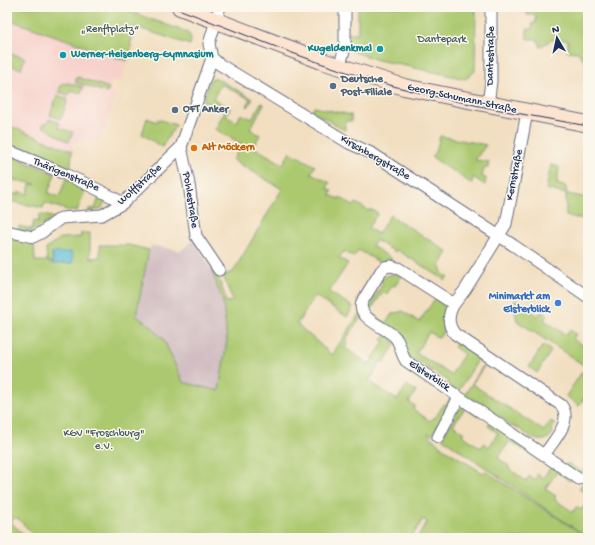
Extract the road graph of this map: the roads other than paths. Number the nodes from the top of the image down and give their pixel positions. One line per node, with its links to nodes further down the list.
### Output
1 (180, 7): 4 (main road, Georg-Schumann-Straße)
2 (345, 7): 6 (street)
3 (491, 7): 7 (street, Dantestraße)
4 (217, 13): 5 (street); 6 (main road, Georg-Schumann-Straße)
5 (212, 58): 10 (street, Wolffstraße); 14 (street, Kirschbergstraße)
6 (339, 67): 7 (main road, Georg-Schumann-Straße)
7 (488, 105): 8 (main road, Georg-Schumann-Straße)
8 (527, 112): 9 (main road, Georg-Schumann-Straße); 14 (street, Kernstraße)
9 (588, 124)
10 (181, 147): 12 (street, Wolffstraße); 15 (street, Pohlestraße)
11 (7, 153): 12 (street, Thärigenstraße)
12 (123, 203): 13 (street, Wolffstraße)
13 (7, 231)
14 (499, 236): 16 (street, Kirschbergstraße); 17 (street)
15 (219, 270)
16 (588, 297)
17 (454, 304): 18 (street, Elsterblick); 20 (street)
18 (459, 397): 19 (street, Elsterblick); 20 (street, Elsterblick)
19 (438, 437)
20 (544, 455): 21 (street, Elsterblick)
21 (579, 479)

